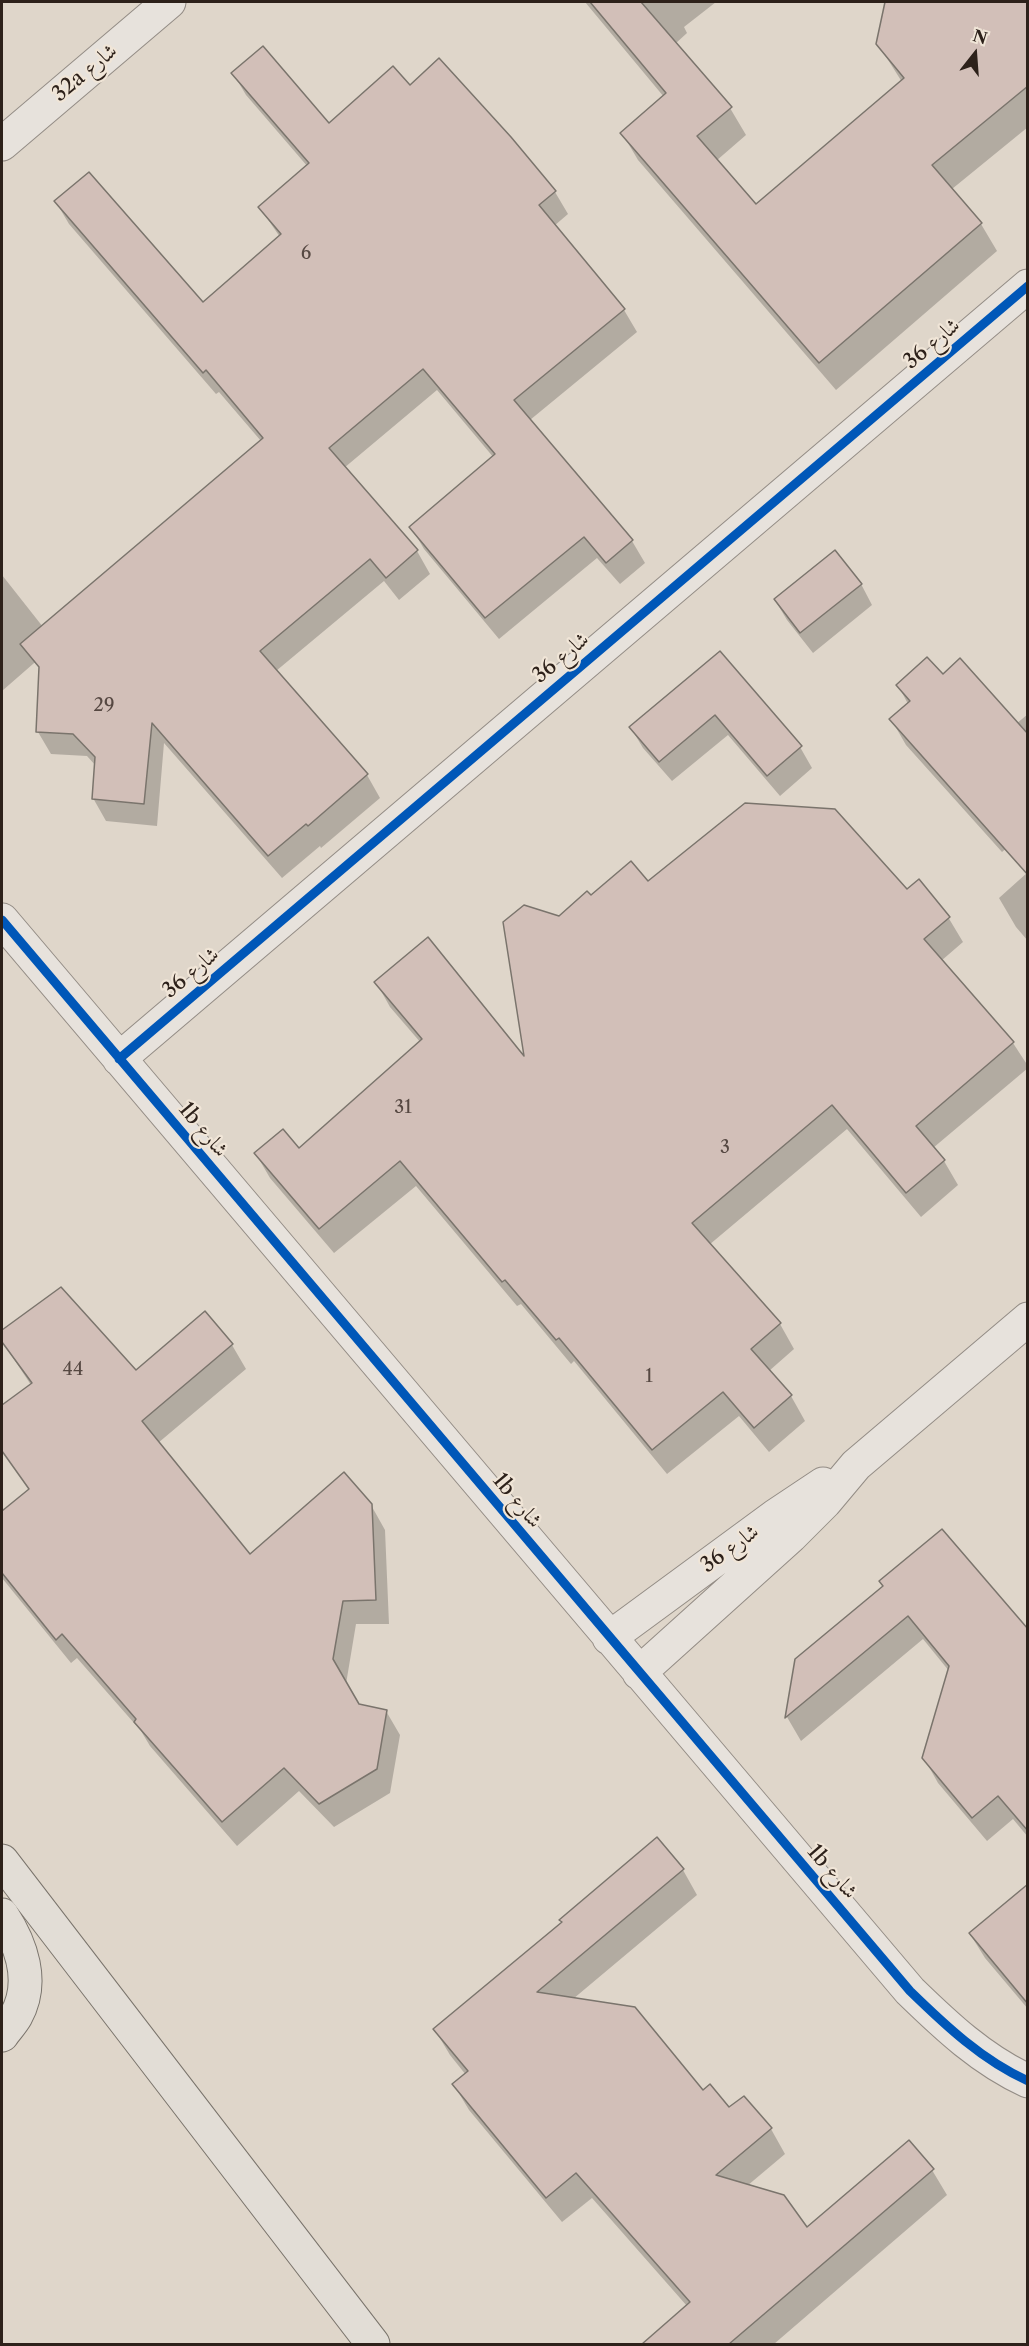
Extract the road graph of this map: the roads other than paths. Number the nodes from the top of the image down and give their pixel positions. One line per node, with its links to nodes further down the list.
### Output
1 (169, 2): 2 (street, 32a شارع)
2 (2, 144)
3 (1028, 286): 5 (street, شارع 36)
4 (2, 920): 5 (street, 1b شارع)
5 (119, 1059): 8 (street, 1b شارع)
6 (1028, 1319): 7 (street, شارع 36)
7 (856, 1465): 8 (street, شارع 36); 9 (street, شارع 36)
8 (609, 1638): 9 (street, 1b شارع)
9 (639, 1674): 13 (street, 1b شارع)
10 (2, 1861): 14 (main road)
11 (2, 1915): 12 (main road)
12 (2, 2035)
13 (1028, 2081)
14 (373, 2344)

